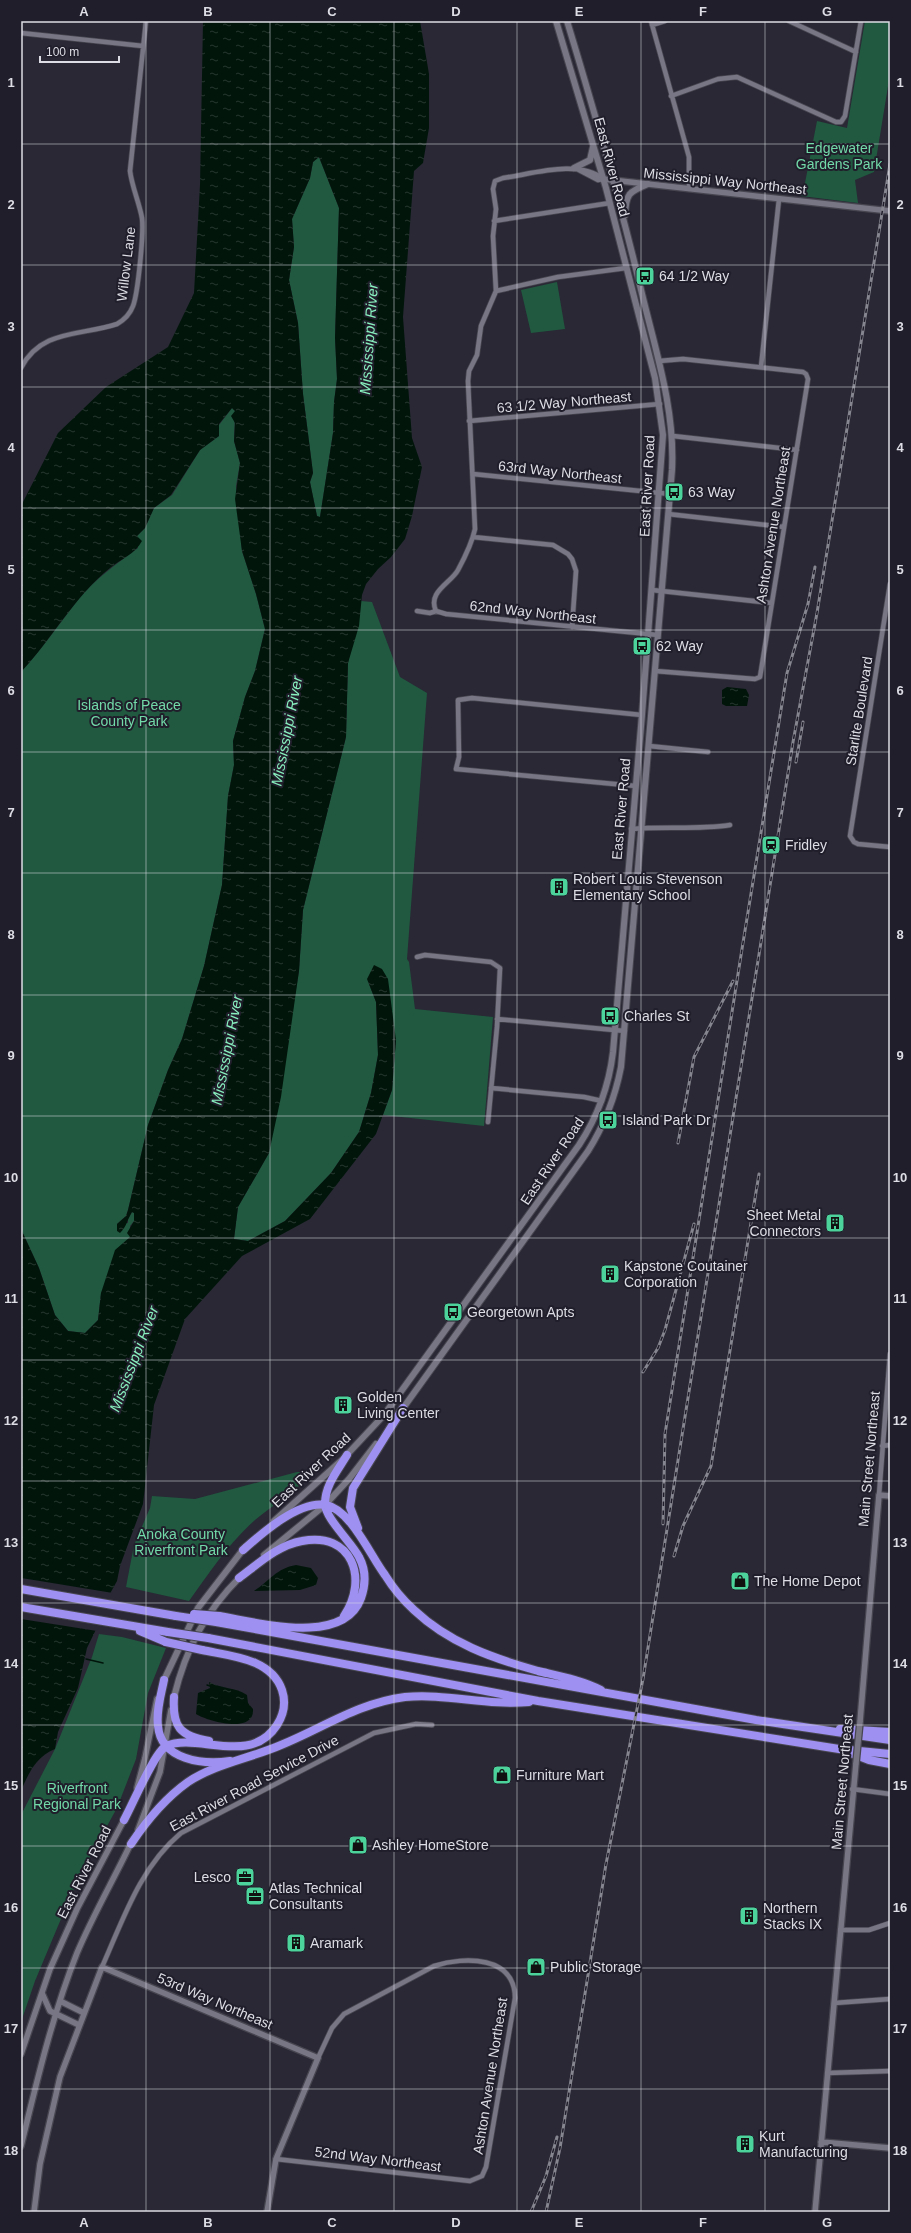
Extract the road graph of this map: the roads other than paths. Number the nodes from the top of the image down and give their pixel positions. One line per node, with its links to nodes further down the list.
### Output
1 (146, 21): 9 (street, Willow Lane)
2 (556, 21): 12 (main road, East River Road)
3 (567, 21): 15 (main road, East River Road)
4 (665, 21): 7 (street)
5 (789, 21): 10 (street)
6 (862, 21): 10 (street)
7 (651, 23): 11 (street)
8 (21, 33): 9 (street)
9 (143, 46): 26 (street, Willow Lane)
10 (856, 52): 11 (street)
11 (671, 96): 17 (street)
12 (593, 143): 13 (main road); 14 (main road, East River Road)
13 (574, 168): 14 (street, Mississippi Way Northeast); 22 (street, Mississippi Way Northeast)
14 (604, 179): 15 (street, Mississippi Way Northeast); 19 (main road, East River Road)
15 (614, 181): 16 (street, Mississippi Way Northeast); 21 (main road, East River Road)
16 (648, 184): 17 (street, Mississippi Way Northeast); 21 (main road)
17 (689, 189): 18 (street, Mississippi Way Northeast)
18 (779, 199): 20 (street, Mississippi Way Northeast); 27 (street)
19 (610, 203): 22 (street); 23 (main road, East River Road)
20 (890, 211)
21 (624, 220): 25 (main road, East River Road)
22 (494, 221): 24 (street)
23 (626, 268): 24 (street); 28 (main road, East River Road)
24 (496, 291): 29 (street)
25 (659, 361): 27 (street); 30 (main road, East River Road)
26 (21, 368)
27 (761, 368): 31 (street, Ashton Avenue Northeast)
28 (660, 404): 29 (street, 63 1/2 Way Northeast); 33 (main road, East River Road)
29 (469, 421): 32 (street)
30 (672, 436): 31 (street); 34 (main road, East River Road)
31 (797, 450): 36 (street, Ashton Avenue Northeast)
32 (472, 474): 33 (street, 63rd Way Northeast); 37 (street)
33 (660, 493): 34 (street, 63rd Way Northeast); 39 (main road, East River Road)
34 (670, 494): 35 (main road, East River Road)
35 (668, 514): 36 (street); 40 (main road, East River Road)
36 (784, 527): 41 (street, Ashton Avenue Northeast)
37 (473, 537): 42 (street); 44 (street)
38 (890, 584): 55 (street, Starlite Boulevard)
39 (652, 590): 40 (street); 45 (main road, East River Road)
40 (662, 591): 41 (street); 46 (main road, East River Road)
41 (772, 603): 47 (street, Ashton Avenue Northeast)
42 (436, 610): 43 (street, 62nd Way Northeast); 44 (street, 62nd Way Northeast)
43 (417, 611)
44 (572, 627): 45 (street, 62nd Way Northeast)
45 (648, 634): 46 (street, 62nd Way Northeast); 48 (main road, East River Road)
46 (658, 635): 47 (main road, East River Road)
47 (655, 672): 49 (main road, East River Road)
48 (642, 716): 51 (main road, East River Road); 51 (street)
49 (649, 746): 50 (street); 53 (main road, East River Road)
50 (708, 752)
51 (636, 786): 54 (main road, East River Road)
52 (730, 825): 53 (street)
53 (642, 828): 54 (street); 59 (main road, East River Road)
54 (631, 829): 58 (main road, East River Road)
55 (890, 847)
56 (417, 957): 57 (street)
57 (497, 1019): 58 (street); 60 (street)
58 (615, 1030): 59 (street); 61 (main road, East River Road)
59 (625, 1031): 64 (main road, East River Road)
60 (491, 1088): 61 (street); 62 (street)
61 (602, 1101): 67 (main road, East River Road)
62 (488, 1122)
63 (890, 1354): 66 (street, Main Street Northeast)
64 (403, 1408): 70 (main road, East River Road); 72 (highway)
65 (890, 1445): 66 (street)
66 (882, 1446): 68 (street, Main Street Northeast)
67 (347, 1455): 70 (highway); 71 (main road, East River Road)
68 (879, 1495): 69 (street); 93 (street, Main Street Northeast, bridge)
69 (890, 1496)
70 (325, 1505): 71 (highway); 72 (highway); 73 (main road, East River Road); 77 (highway)
71 (243, 1550): 79 (main road, East River Road)
72 (373, 1557): 80 (highway)
73 (239, 1578): 77 (highway); 81 (main road, East River Road)
74 (21, 1589): 76 (highway, bridge)
75 (24, 1608): 78 (highway)
76 (218, 1619): 77 (highway); 80 (highway)
77 (332, 1625)
78 (132, 1627): 82 (highway, bridge); 88 (highway, bridge)
79 (164, 1680): 87 (highway); 95 (street, East River Road)
80 (611, 1694): 83 (highway)
81 (174, 1697): 87 (street); 88 (highway)
82 (538, 1701): 89 (highway); 91 (highway)
83 (756, 1720): 85 (highway); 86 (highway)
84 (432, 1725): 99 (street, East River Road Service Drive)
85 (890, 1732)
86 (890, 1740)
87 (166, 1746): 88 (highway); 91 (highway); 95 (highway); 96 (street, East River Road)
88 (241, 1746)
89 (839, 1749): 90 (highway); 92 (highway)
90 (890, 1754)
91 (256, 1755): 96 (highway)
92 (890, 1764)
93 (852, 1789): 94 (street); 98 (street, Main Street Northeast)
94 (890, 1794)
95 (124, 1820): 100 (street, East River Road)
96 (131, 1844): 102 (street, East River Road)
97 (890, 1923): 98 (street)
98 (840, 1930): 103 (street, Main Street Northeast)
99 (102, 1967): 104 (street, East River Road Service Drive); 108 (street, 53rd Way Northeast)
100 (41, 1993): 105 (street); 107 (street, East River Road)
101 (890, 1999): 103 (street)
102 (60, 2001): 104 (street); 105 (street, East River Road)
103 (834, 2003): 110 (street, Main Street Northeast)
104 (84, 2013): 106 (street, East River Road Service Drive)
105 (55, 2015): 106 (street); 112 (street, East River Road)
106 (79, 2025): 116 (street, East River Road Service Drive)
107 (21, 2054)
108 (318, 2058): 114 (street); 115 (street, Ashton Avenue Northeast)
109 (890, 2071): 110 (street)
110 (827, 2073): 111 (street, Main Street Northeast)
111 (821, 2142): 113 (street); 118 (street, Main Street Northeast)
112 (21, 2146)
113 (890, 2148)
114 (276, 2159): 115 (street, 52nd Way Northeast); 117 (street)
115 (477, 2179)
116 (34, 2212)
117 (267, 2212)
118 (815, 2212)

